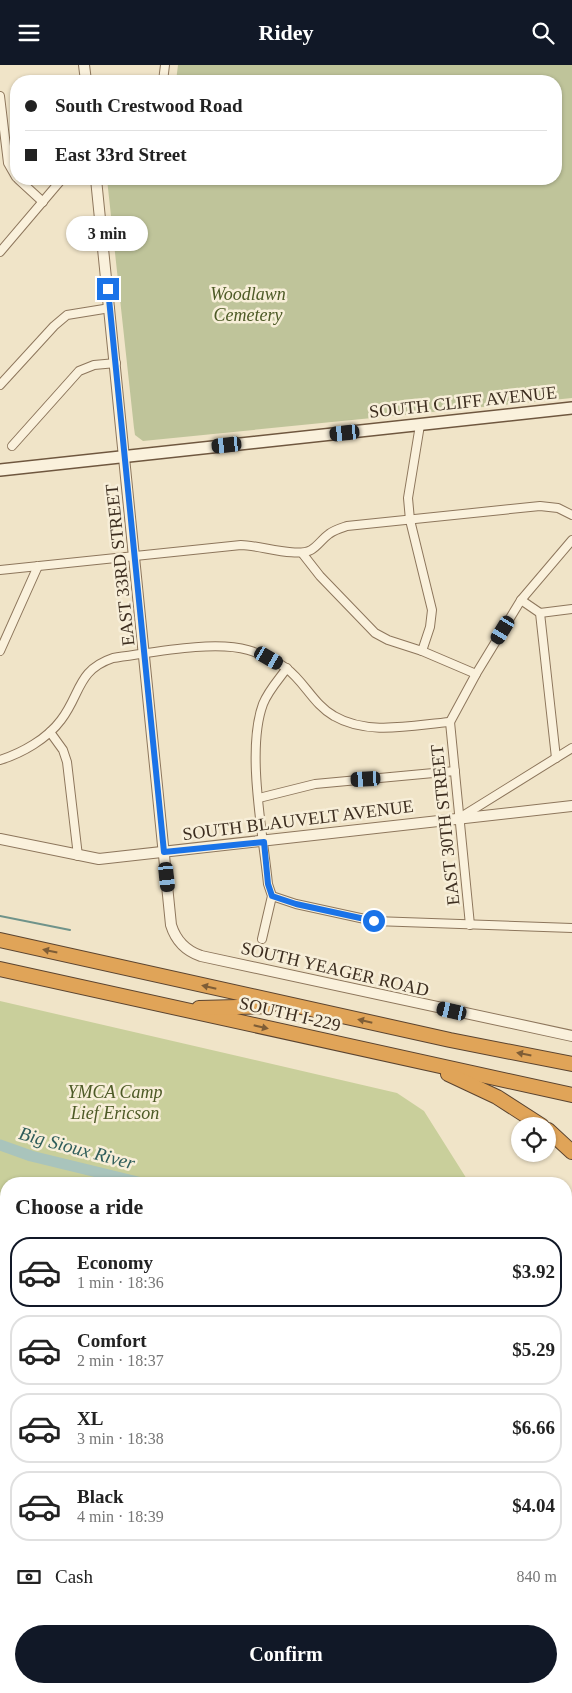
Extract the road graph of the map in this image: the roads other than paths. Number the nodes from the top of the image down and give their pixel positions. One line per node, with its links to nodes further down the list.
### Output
1 (0, 96): 2 (street)
2 (10, 166)
3 (25, 185): 6 (street)
4 (57, 185): 6 (street)
5 (97, 185): 8 (street, EAST 33RD STREET)
6 (43, 202): 7 (street)
7 (0, 252)
8 (110, 308): 9 (street, EAST 33RD STREET); 10 (street)
9 (116, 363): 13 (street); 14 (street, EAST 33RD STREET)
10 (0, 385)
11 (572, 408): 12 (main road, SOUTH CLIFF AVENUE)
12 (420, 425): 14 (main road, SOUTH CLIFF AVENUE); 17 (street)
13 (12, 446)
14 (125, 456): 15 (main road, SOUTH CLIFF AVENUE); 20 (street, EAST 33RD STREET)
15 (0, 470)
16 (572, 515): 17 (street)
17 (410, 520): 19 (street); 27 (street)
18 (572, 540): 23 (street)
19 (302, 553): 20 (street); 27 (street)
20 (136, 557): 21 (street); 28 (street, EAST 33RD STREET)
21 (38, 566): 22 (street); 26 (street)
22 (0, 570)
23 (522, 600): 25 (street); 30 (street)
24 (572, 609): 25 (street)
25 (540, 613): 34 (street)
26 (0, 651)
27 (422, 651): 30 (street)
28 (145, 654): 29 (street); 32 (street); 42 (street, EAST 33RD STREET)
29 (287, 669): 31 (street); 37 (street)
30 (476, 674): 31 (street)
31 (450, 722): 36 (street, EAST 30TH STREET)
32 (50, 732): 35 (street); 43 (street)
33 (572, 749): 34 (street)
34 (556, 758): 39 (street)
35 (0, 760)
36 (455, 771): 37 (street); 39 (street, EAST 30TH STREET)
37 (259, 798): 41 (street)
38 (572, 806): 39 (street, SOUTH BLAUVELT AVENUE)
39 (460, 817): 41 (street, SOUTH BLAUVELT AVENUE); 45 (street, EAST 30TH STREET)
40 (0, 839): 43 (street, SOUTH BLAUVELT AVENUE)
41 (264, 842): 42 (street, SOUTH BLAUVELT AVENUE); 44 (street)
42 (164, 852): 43 (street, SOUTH BLAUVELT AVENUE); 49 (street, EAST 33RD STREET)
43 (78, 856)
44 (272, 896): 45 (street); 47 (street)
45 (470, 925): 46 (street)
46 (572, 928)
47 (262, 939)
48 (0, 940): 51 (highway, SOUTH I-229, one-way to 48)
49 (182, 945): 53 (street, SOUTH YEAGER ROAD)
50 (0, 969): 52 (highway, SOUTH I-229)
51 (290, 1005): 52 (highway); 55 (highway, SOUTH I-229, one-way to 51)
52 (179, 1008): 54 (highway, SOUTH I-229, one-way to 54)
53 (572, 1036)
54 (368, 1051): 56 (highway, SOUTH I-229); 57 (highway)
55 (572, 1064)
56 (572, 1095)
57 (529, 1117)
58 (556, 1137): 59 (highway)
59 (572, 1152)

